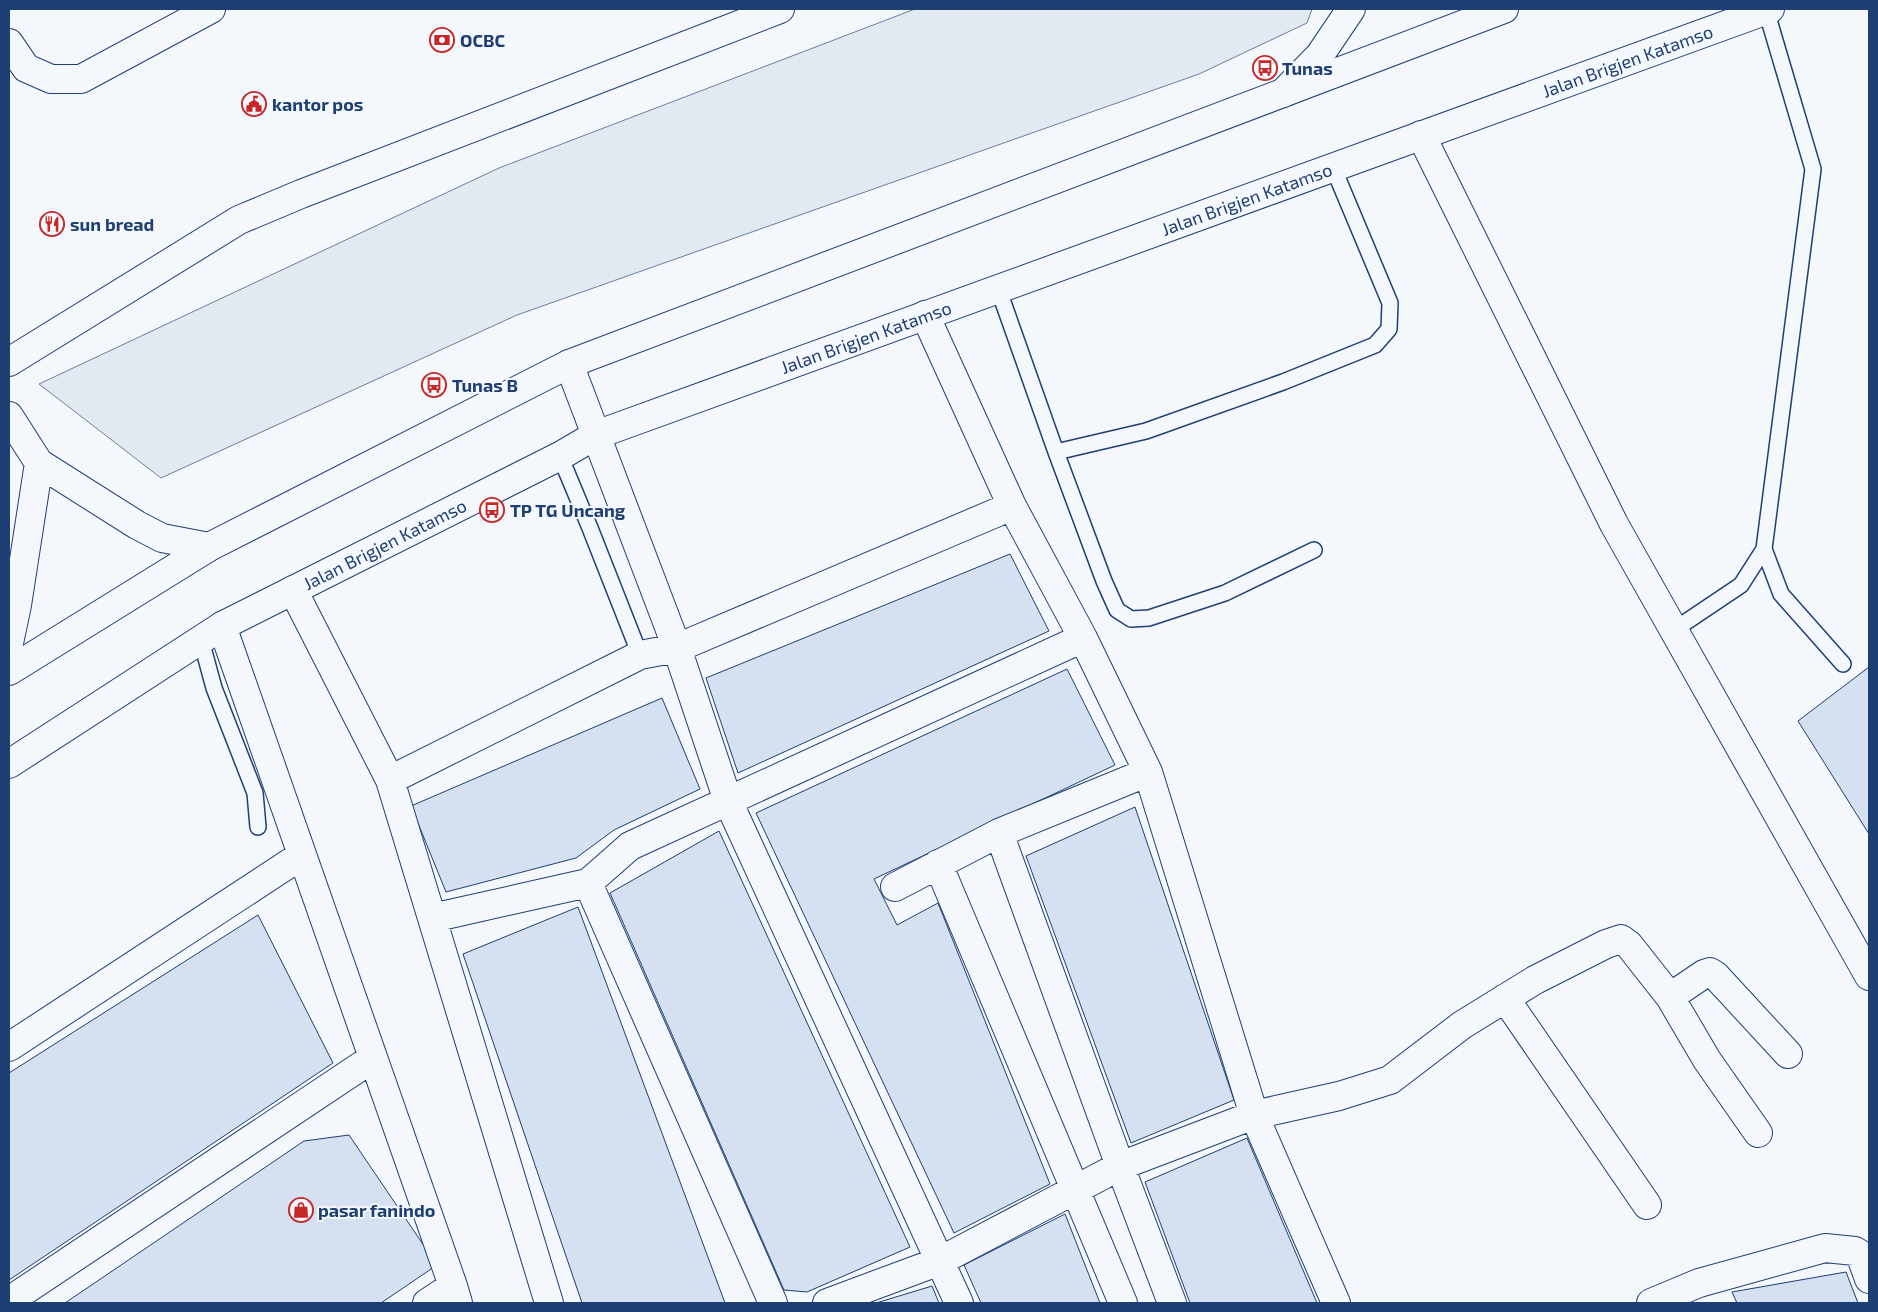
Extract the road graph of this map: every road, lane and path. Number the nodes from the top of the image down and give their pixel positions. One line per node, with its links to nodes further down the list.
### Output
1 (211, 9): 6 (main road)
2 (780, 9): 12 (main road)
3 (1351, 9): 7 (main road)
4 (1504, 9): 7 (main road)
5 (1768, 9): 8 (main road, Jalan Brigjen Katamso); 21 (lane)
6 (9, 42)
7 (1283, 93): 13 (main road)
8 (1421, 135): 9 (main road, Jalan Brigjen Katamso); 24 (main road)
9 (1333, 167): 10 (main road, Jalan Brigjen Katamso); 16 (lane)
10 (998, 288): 11 (main road, Jalan Brigjen Katamso); 16 (lane)
11 (925, 315): 15 (main road, Jalan Brigjen Katamso); 19 (main road)
12 (9, 362)
13 (569, 364): 15 (main road); 20 (main road)
14 (9, 416): 18 (main road)
15 (596, 435): 17 (main road, Jalan Brigjen Katamso); 28 (main road)
16 (1056, 452): 22 (lane)
17 (560, 456): 23 (main road, Jalan Brigjen Katamso); 29 (lane)
18 (39, 463): 20 (main road); 27 (main road)
19 (1012, 506): 26 (main road); 28 (main road)
20 (209, 547): 31 (main road)
21 (1764, 549): 24 (lane); 30 (lane)
22 (1314, 550)
23 (293, 590): 25 (main road, Jalan Brigjen Katamso); 34 (main road)
24 (1674, 630): 43 (main road)
25 (212, 633): 32 (main road, Jalan Brigjen Katamso); 36 (lane); 38 (main road)
26 (1083, 638): 33 (main road); 35 (main road)
27 (9, 643)
28 (677, 648): 29 (main road); 35 (main road)
29 (640, 655): 34 (main road)
30 (1844, 664)
31 (9, 671)
32 (9, 764)
33 (1148, 772): 37 (main road); 49 (main road)
34 (390, 780): 42 (main road)
35 (728, 801): 40 (main road); 54 (main road)
36 (258, 827)
37 (999, 833): 39 (main road); 51 (main road)
38 (302, 855): 46 (main road); 48 (main road)
39 (938, 864): 41 (main road); 52 (main road)
40 (588, 883): 42 (main road); 61 (main road)
41 (895, 887)
42 (432, 918): 60 (main road)
43 (1869, 976)
44 (1670, 997): 45 (main road); 47 (main road); 50 (main road)
45 (1505, 998): 49 (main road); 53 (main road)
46 (9, 1047)
47 (1788, 1054)
48 (373, 1058): 57 (main road); 58 (main road)
49 (1254, 1114): 51 (main road); 66 (main road)
50 (1758, 1133)
51 (1120, 1166): 52 (main road); 65 (main road)
52 (1076, 1189): 54 (main road); 64 (main road)
53 (1647, 1205)
54 (940, 1261): 62 (main road); 63 (main road)
55 (1869, 1279): 56 (main road)
56 (1703, 1293): 67 (main road)
57 (455, 1295): 59 (main road)
58 (9, 1302)
59 (427, 1303)
60 (549, 1303)
61 (773, 1303)
62 (827, 1303)
63 (959, 1303)
64 (1123, 1303)
65 (1172, 1303)
66 (1336, 1303)
67 (1651, 1303)

